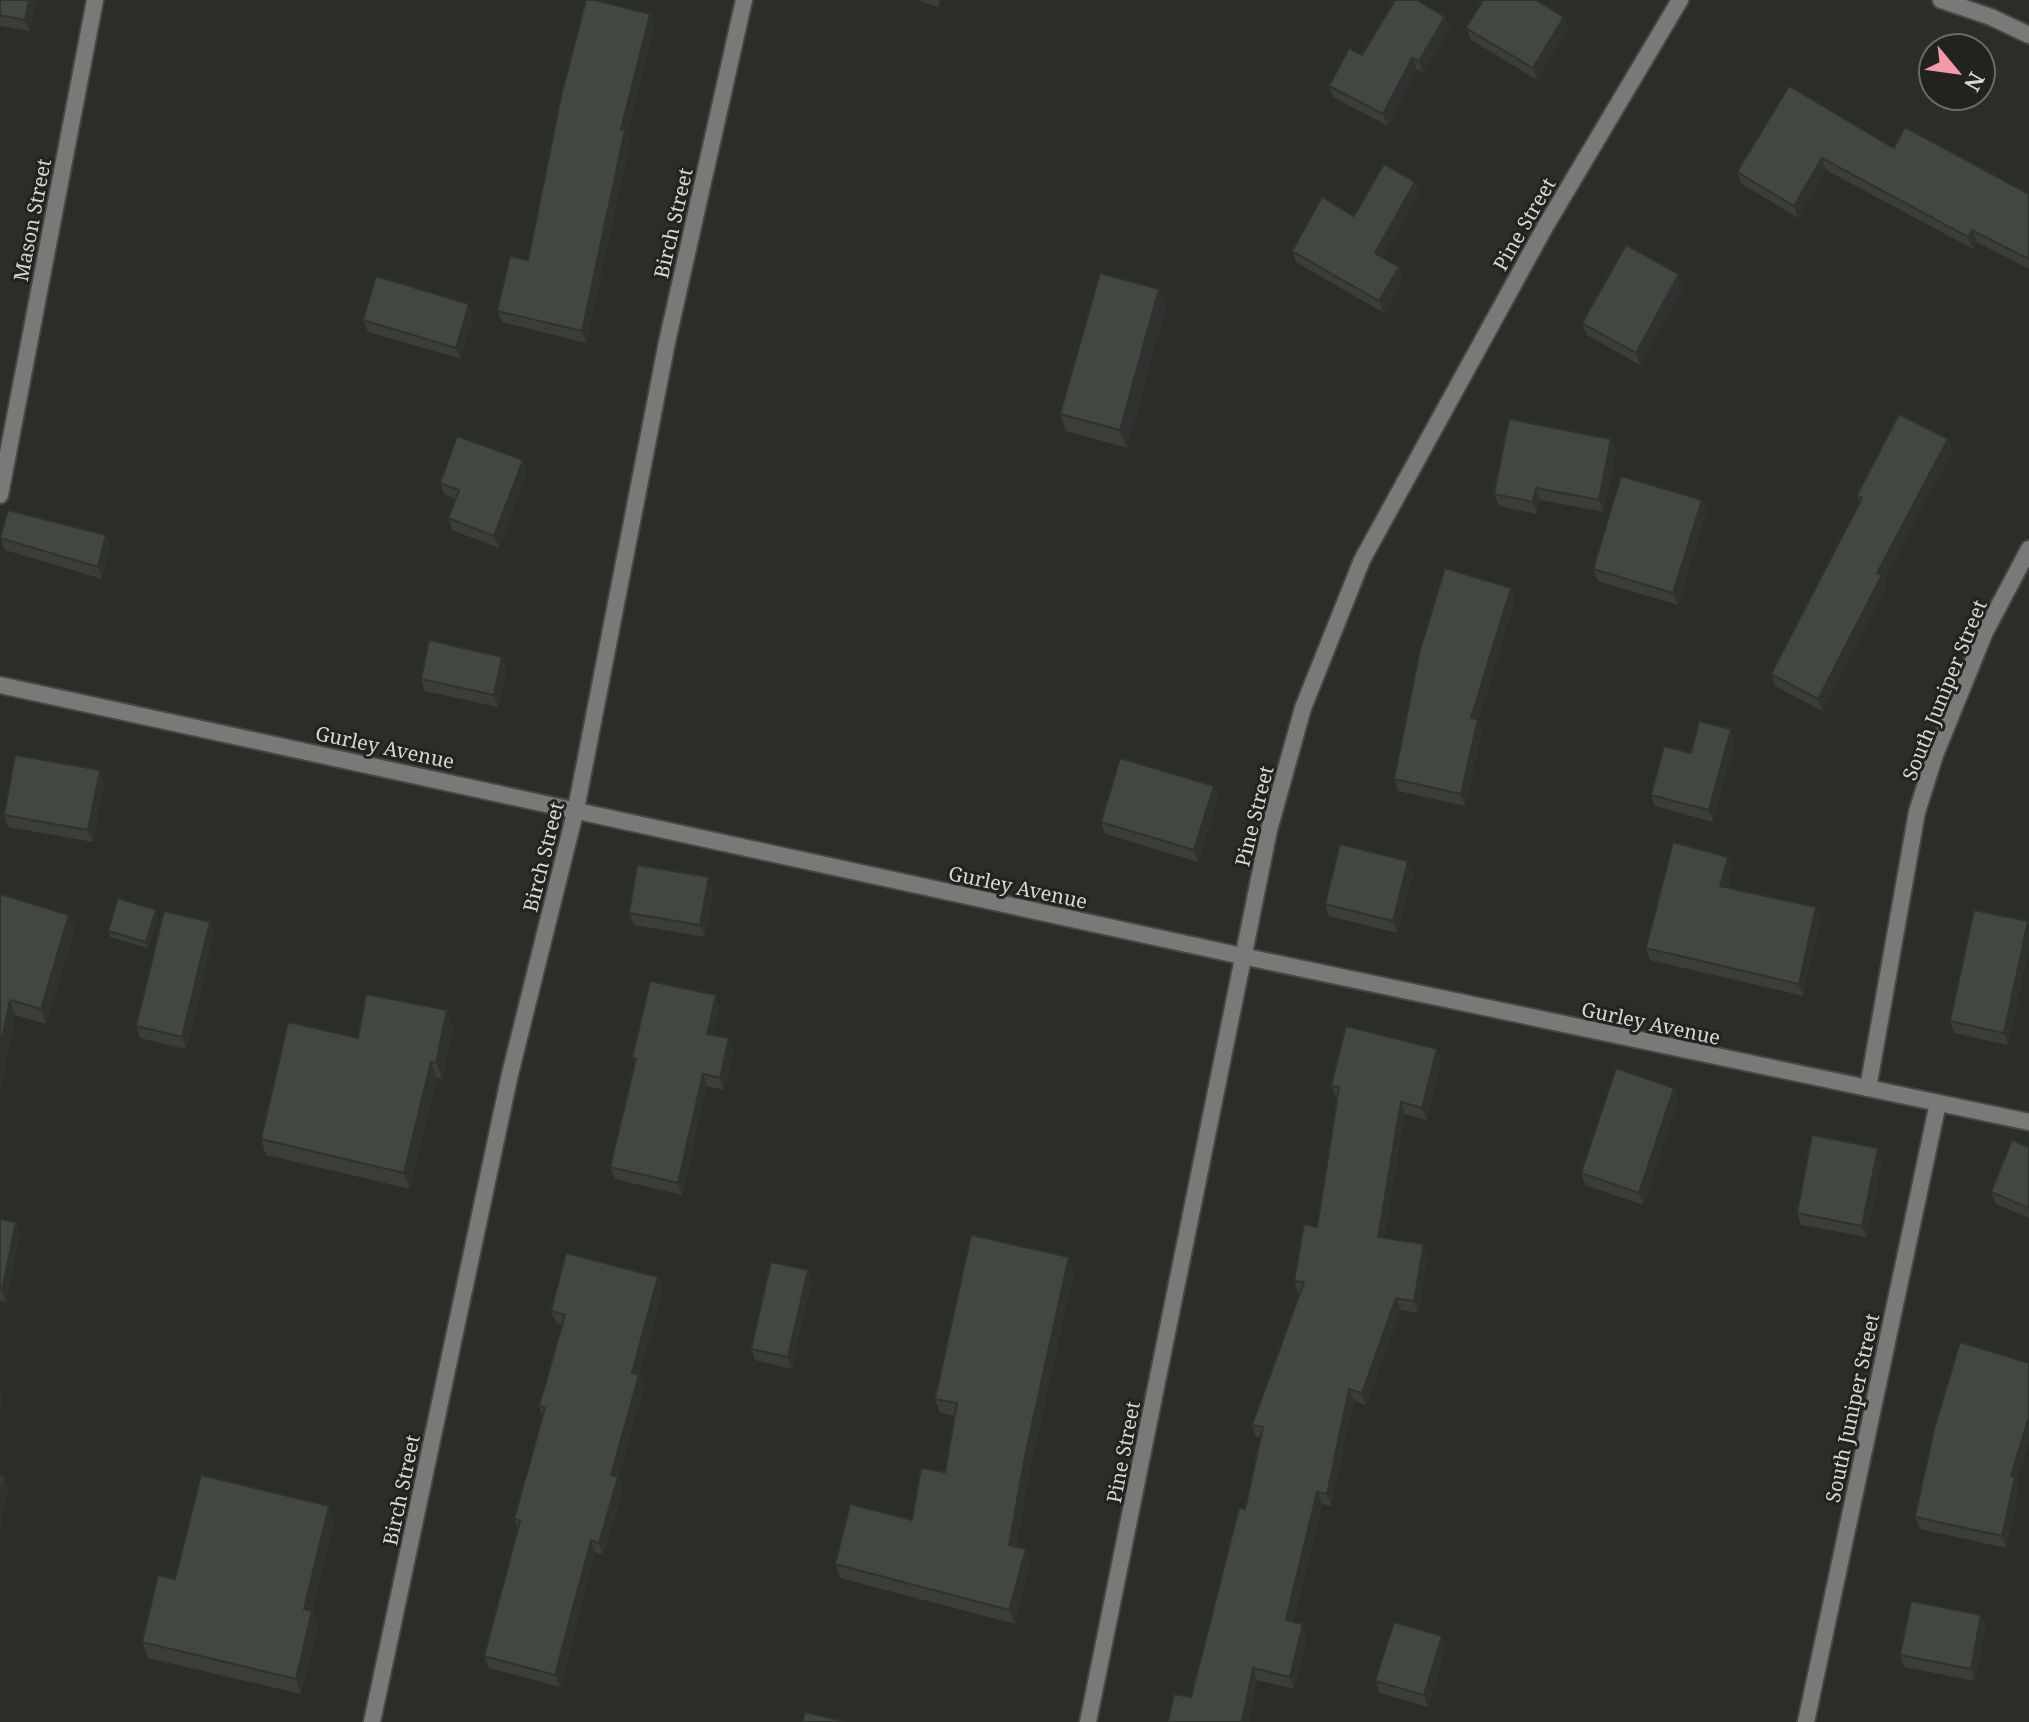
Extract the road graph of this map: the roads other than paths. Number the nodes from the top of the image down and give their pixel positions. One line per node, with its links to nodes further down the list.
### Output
1 (95, 0): 6 (street, Mason Street)
2 (744, 0): 9 (street, Birch Street)
3 (1680, 0): 10 (street, Pine Street)
4 (1941, 0): 5 (street)
5 (2029, 35)
6 (0, 495)
7 (2029, 549): 11 (street, South Juniper Street)
8 (0, 685): 9 (street, Gurley Avenue)
9 (576, 809): 10 (street, Gurley Avenue); 14 (street, Birch Street)
10 (1242, 956): 11 (street, Gurley Avenue); 15 (street, Pine Street)
11 (1868, 1088): 12 (street, Gurley Avenue)
12 (1938, 1103): 13 (street, Gurley Avenue); 16 (street, South Juniper Street)
13 (2029, 1122)
14 (372, 1722)
15 (1088, 1722)
16 (1806, 1722)

